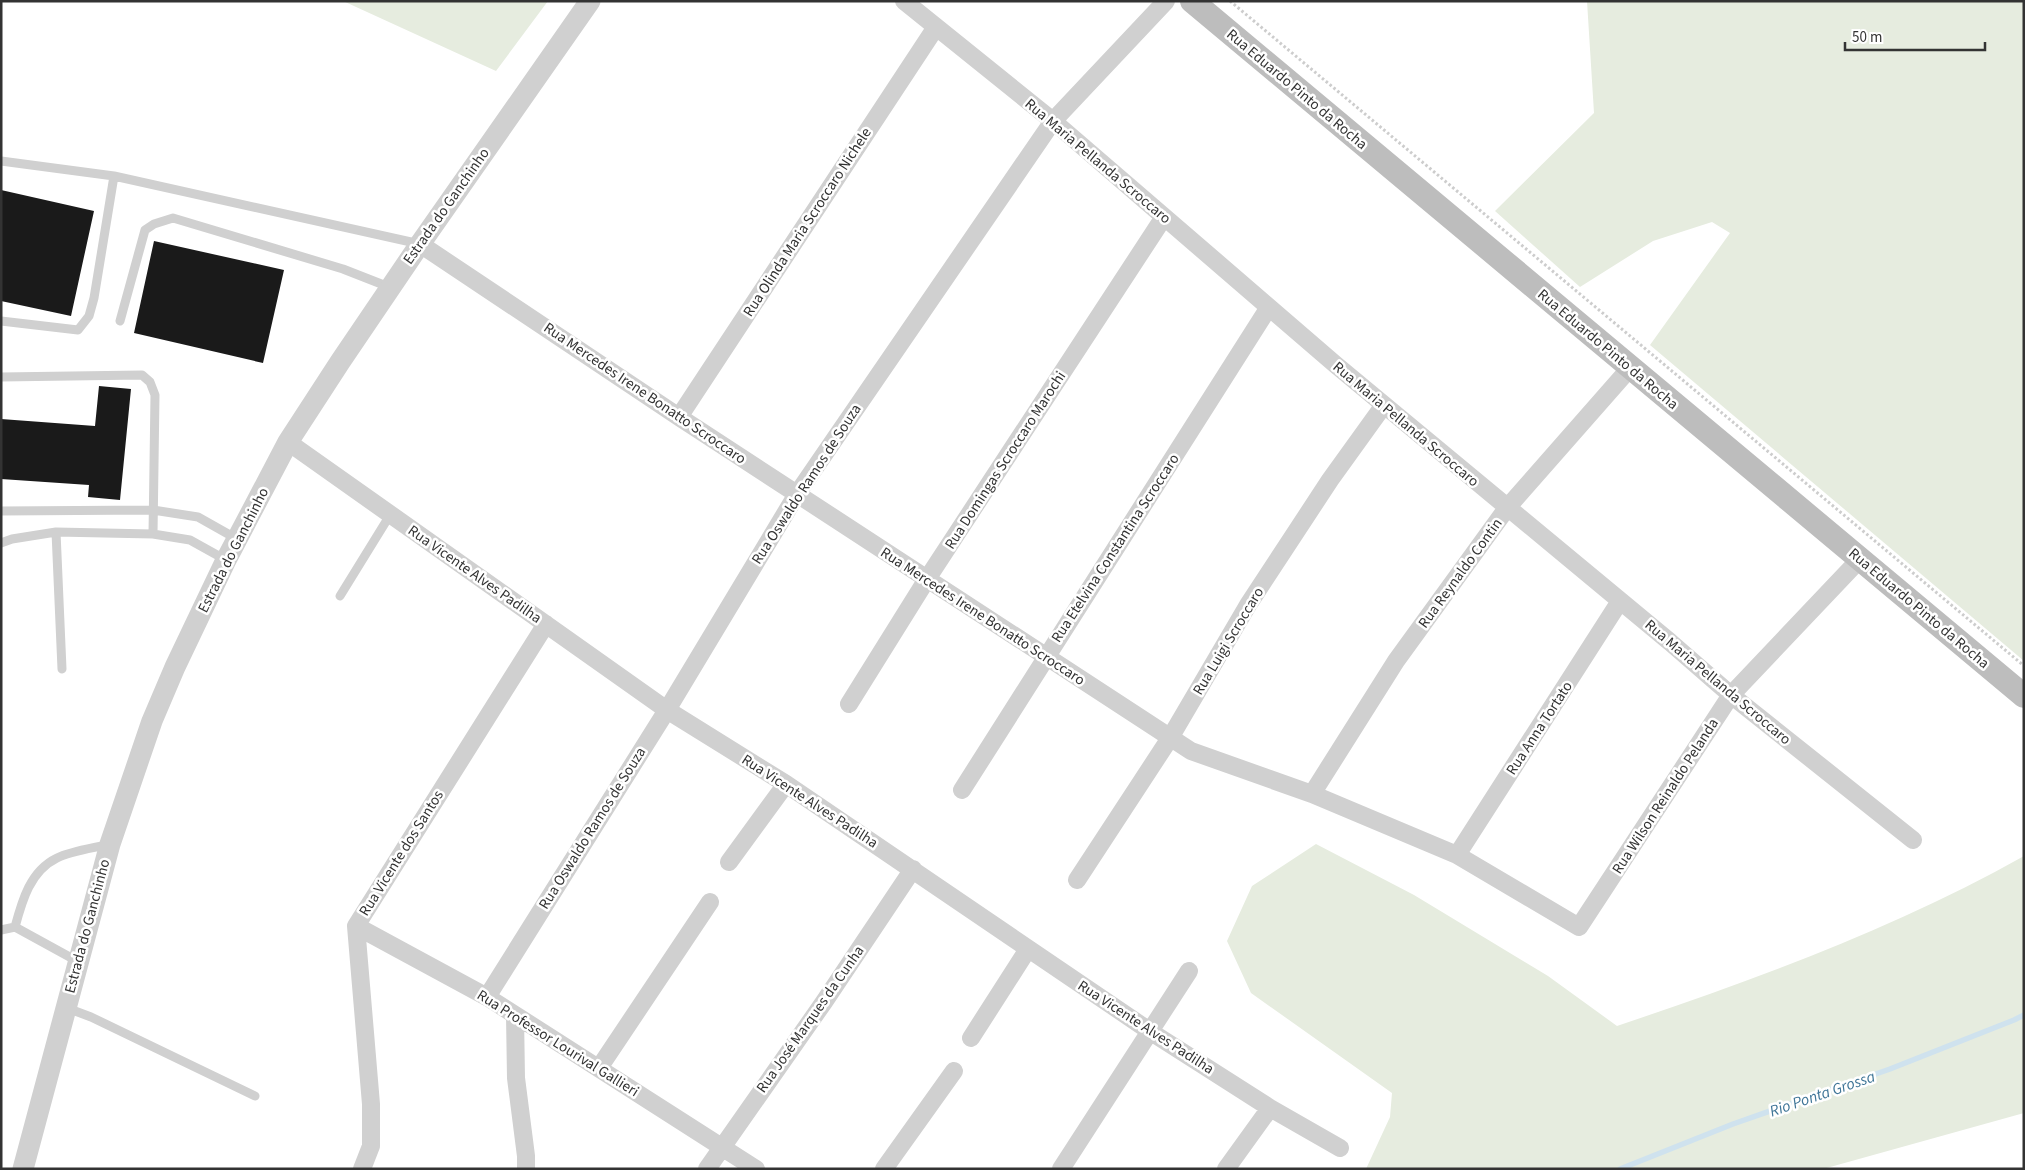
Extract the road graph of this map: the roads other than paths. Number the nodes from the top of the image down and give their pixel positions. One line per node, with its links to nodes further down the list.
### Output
1 (590, 1): 10 (street, Estrada do Ganchinho)
2 (904, 1): 5 (street, Rua Maria Pellanda Scroccaro)
3 (1166, 1): 6 (street, Rua Oswaldo Ramos de Souza)
4 (1192, 1): 15 (main road, Rua Eduardo Pinto da Rocha)
5 (936, 27): 6 (street, Rua Maria Pellanda Scroccaro); 18 (street, Rua Olinda Maria Scroccaro Nichele)
6 (1053, 121): 9 (street, Rua Maria Pellanda Scroccaro); 20 (street, Rua Oswaldo Ramos de Souza)
7 (1, 160): 8 (lane)
8 (114, 176): 10 (lane); 14 (lane)
9 (1164, 217): 12 (street, Rua Maria Pellanda Scroccaro); 31 (street, Rua Domingas Scroccaro Marochi)
10 (420, 244): 11 (street, Estrada do Ganchinho); 18 (street, Rua Mercedes Irene Bonatto Scroccaro)
11 (390, 288): 13 (lane); 19 (street, Estrada do Ganchinho)
12 (1269, 307): 17 (street, Rua Maria Pellanda Scroccaro); 35 (street, Rua Etelvina Constantina Scroccaro)
13 (120, 320)
14 (1, 321)
15 (1630, 368): 21 (street, Rua Reynaldo Contin); 29 (main road, Rua Eduardo Pinto da Rocha)
16 (1, 377): 23 (lane)
17 (1384, 405): 21 (street, Rua Maria Pellanda Scroccaro); 41 (street, Rua Luigi Scroccaro)
18 (679, 417): 20 (street, Rua Mercedes Irene Bonatto Scroccaro)
19 (288, 442): 24 (street, Rua Vicente Alves Padilha); 27 (street, Estrada do Ganchinho)
20 (797, 494): 31 (street, Rua Mercedes Irene Bonatto Scroccaro); 40 (street, Rua Oswaldo Ramos de Souza)
21 (1507, 508): 33 (street, Rua Maria Pellanda Scroccaro); 44 (street, Rua Reynaldo Contin)
22 (1, 510): 23 (lane)
23 (153, 510): 26 (lane); 27 (lane)
24 (390, 515): 32 (lane); 34 (street, Rua Vicente Alves Padilha)
25 (56, 532): 26 (lane); 28 (lane); 36 (lane)
26 (153, 534): 30 (lane)
27 (238, 539): 30 (street, Estrada do Ganchinho)
28 (1, 543)
29 (1860, 559): 37 (street, Rua Wilson Reinaldo Pelanda); 38 (main road, Rua Eduardo Pinto da Rocha)
30 (226, 560): 46 (street, Estrada do Ganchinho)
31 (927, 579): 35 (street, Rua Mercedes Irene Bonatto Scroccaro); 39 (street, Rua Domingas Scroccaro Marochi)
32 (340, 596)
33 (1620, 601): 37 (street, Rua Maria Pellanda Scroccaro); 47 (street, Rua Anna Tortato)
34 (546, 624): 40 (street, Rua Vicente Alves Padilha); 52 (street, Rua Vicente dos Santos)
35 (1046, 657): 41 (street, Rua Mercedes Irene Bonatto Scroccaro); 43 (street, Rua Etelvina Constantina Scroccaro)
36 (62, 669)
37 (1731, 695): 45 (street, Rua Maria Pellanda Scroccaro); 54 (street, Rua Wilson Reinaldo Pelanda)
38 (2024, 696)
39 (849, 704)
40 (667, 710): 42 (street, Rua Vicente Alves Padilha); 59 (street, Rua Oswaldo Ramos de Souza)
41 (1170, 738): 44 (street, Rua Mercedes Irene Bonatto Scroccaro); 50 (street, Rua Luigi Scroccaro)
42 (786, 784): 48 (street); 49 (street, Rua Vicente Alves Padilha)
43 (962, 790)
44 (1312, 794): 47 (street, Rua Mercedes Irene Bonatto Scroccaro)
45 (1913, 840)
46 (110, 844): 53 (lane); 57 (street, Estrada do Ganchinho)
47 (1457, 855): 54 (street, Rua Mercedes Irene Bonatto Scroccaro)
48 (729, 862)
49 (913, 869): 56 (street, Rua Vicente Alves Padilha); 68 (street, Rua José Marques da Cunha)
50 (1077, 880)
51 (710, 902): 64 (street)
52 (356, 926): 59 (street, Rua Professor Lourival Gallieri); 71 (street, Rua Vicente dos Santos)
53 (15, 927): 55 (lane); 57 (lane)
54 (1579, 927)
55 (1, 930)
56 (1028, 949): 62 (street, Rua Vicente Alves Padilha); 63 (street)
57 (77, 961): 60 (street, Estrada do Ganchinho)
58 (1189, 971): 62 (street)
59 (487, 997): 61 (street, Rua Professor Lourival Gallieri)
60 (65, 1007): 66 (lane); 70 (street, Estrada do Ganchinho)
61 (514, 1015): 64 (street, Rua Professor Lourival Gallieri); 72 (street)
62 (1151, 1032): 67 (street, Rua Vicente Alves Padilha); 76 (street)
63 (971, 1038)
64 (599, 1068): 68 (street, Rua Professor Lourival Gallieri)
65 (954, 1071): 75 (street)
66 (255, 1096)
67 (1270, 1108): 69 (street, Rua Vicente Alves Padilha); 77 (street)
68 (721, 1147): 73 (street, Rua José Marques da Cunha); 74 (street, Rua Professor Lourival Gallieri)
69 (1340, 1148)
70 (23, 1169)
71 (362, 1169)
72 (526, 1169)
73 (707, 1169)
74 (756, 1169)
75 (884, 1169)
76 (1061, 1169)
77 (1226, 1169)

